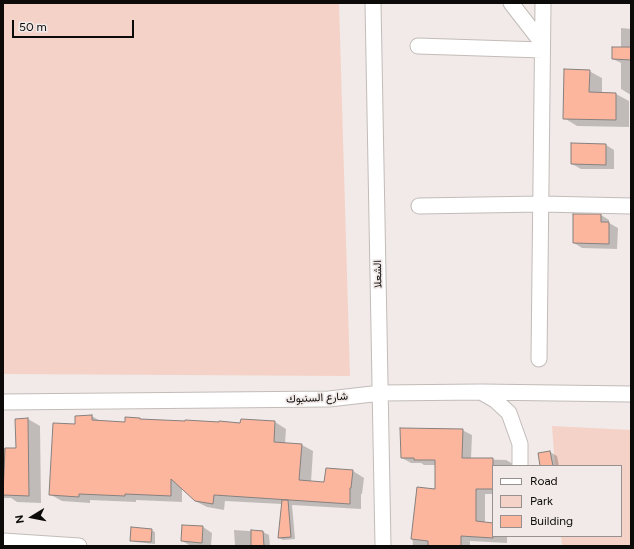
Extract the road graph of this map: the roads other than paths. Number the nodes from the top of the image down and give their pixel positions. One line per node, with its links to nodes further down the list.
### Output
1 (374, 3): 11 (street, الشعلا)
2 (511, 3): 5 (street)
3 (543, 3): 5 (street)
4 (418, 46): 5 (street)
5 (542, 47): 6 (street)
6 (541, 204): 7 (street); 8 (street); 9 (street)
7 (419, 206)
8 (631, 206)
9 (539, 359)
10 (481, 392): 11 (street, شارع السنبوك); 12 (street, شارع السنبوك); 14 (street)
11 (381, 393): 13 (street, شارع السنبوك); 17 (street, الشعلا)
12 (631, 394)
13 (3, 402)
14 (520, 465)
15 (3, 542): 16 (street)
16 (79, 546)
17 (383, 546)

